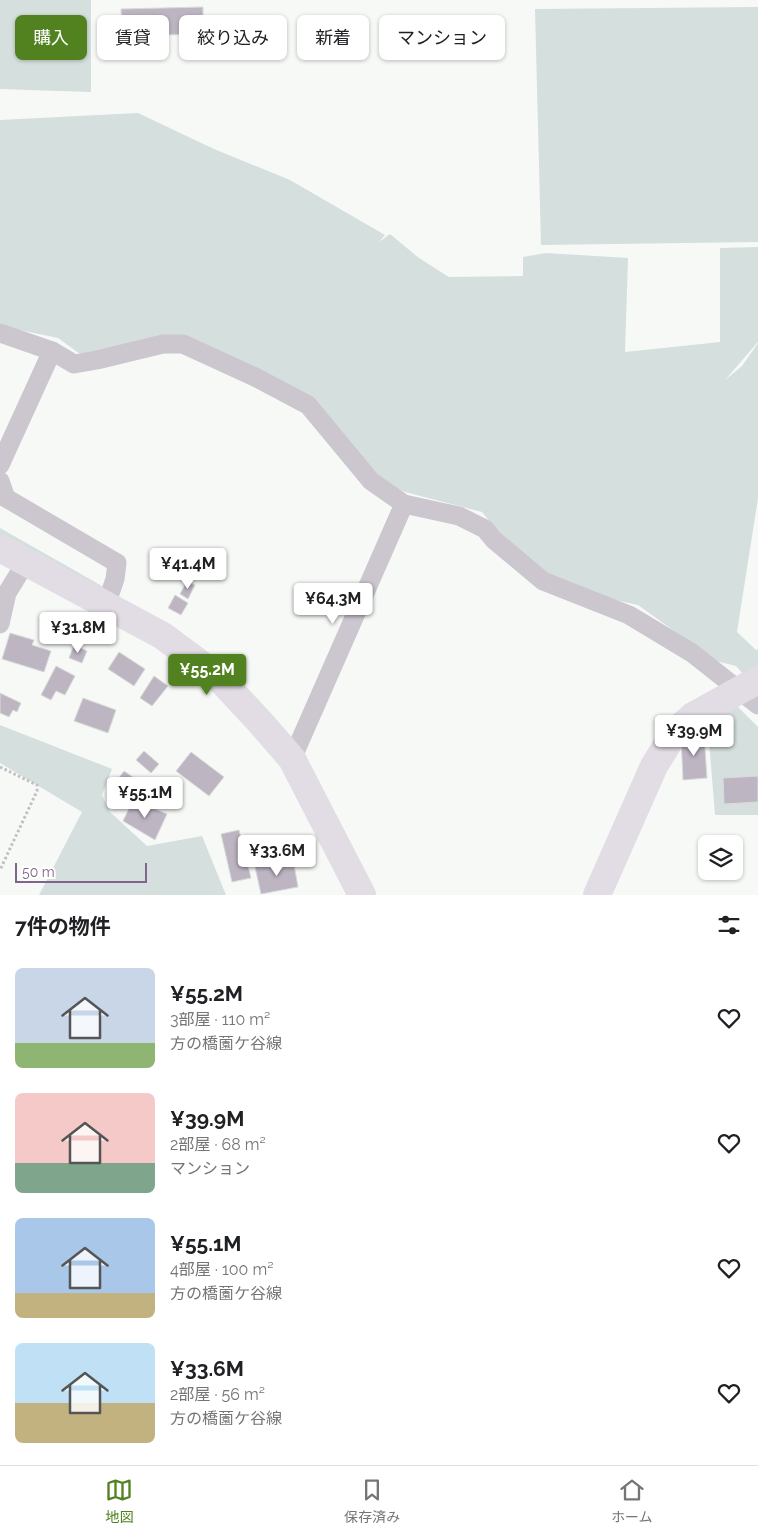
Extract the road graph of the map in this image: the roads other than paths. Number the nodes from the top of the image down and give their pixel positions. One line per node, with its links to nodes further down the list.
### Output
1 (0, 333): 2 (street)
2 (52, 352): 3 (street); 5 (street)
3 (0, 465)
4 (0, 481): 8 (street)
5 (404, 504): 10 (street); 11 (street)
6 (0, 548): 7 (main road)
7 (26, 562): 8 (main road); 9 (street)
8 (106, 605): 11 (main road)
9 (0, 624)
10 (752, 692): 13 (main road)
11 (292, 759): 12 (main road)
12 (362, 895)
13 (597, 895)

